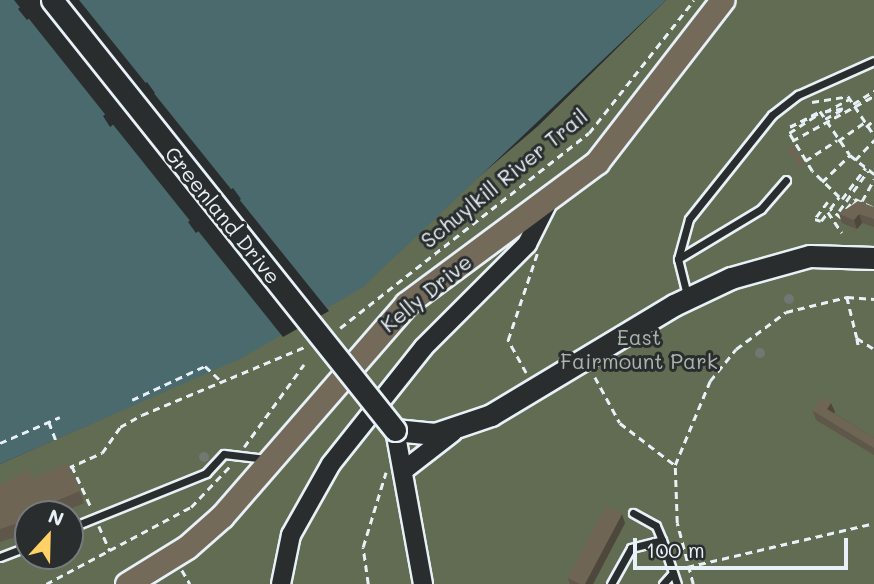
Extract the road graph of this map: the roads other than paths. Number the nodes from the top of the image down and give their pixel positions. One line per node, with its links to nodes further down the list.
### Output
1 (52, 0): 10 (main road, Greenland Drive, bridge)
2 (722, 0): 5 (main road, Kelly Drive)
3 (874, 61): 6 (lane)
4 (786, 180): 6 (lane)
5 (547, 204): 11 (main road, Kelly Drive); 18 (street)
6 (678, 258): 8 (lane)
7 (874, 258): 8 (main road)
8 (688, 297): 9 (main road)
9 (457, 429): 10 (main road); 12 (street)
10 (395, 430): 12 (street)
11 (270, 459): 14 (lane); 17 (main road, Kelly Drive)
12 (396, 466): 19 (street)
13 (633, 513): 15 (lane)
14 (84, 522)
15 (662, 540): 16 (lane); 20 (lane)
16 (673, 573): 21 (lane); 22 (lane)
17 (127, 584)
18 (281, 584)
19 (423, 584)
20 (611, 584)
21 (663, 584)
22 (677, 584)

